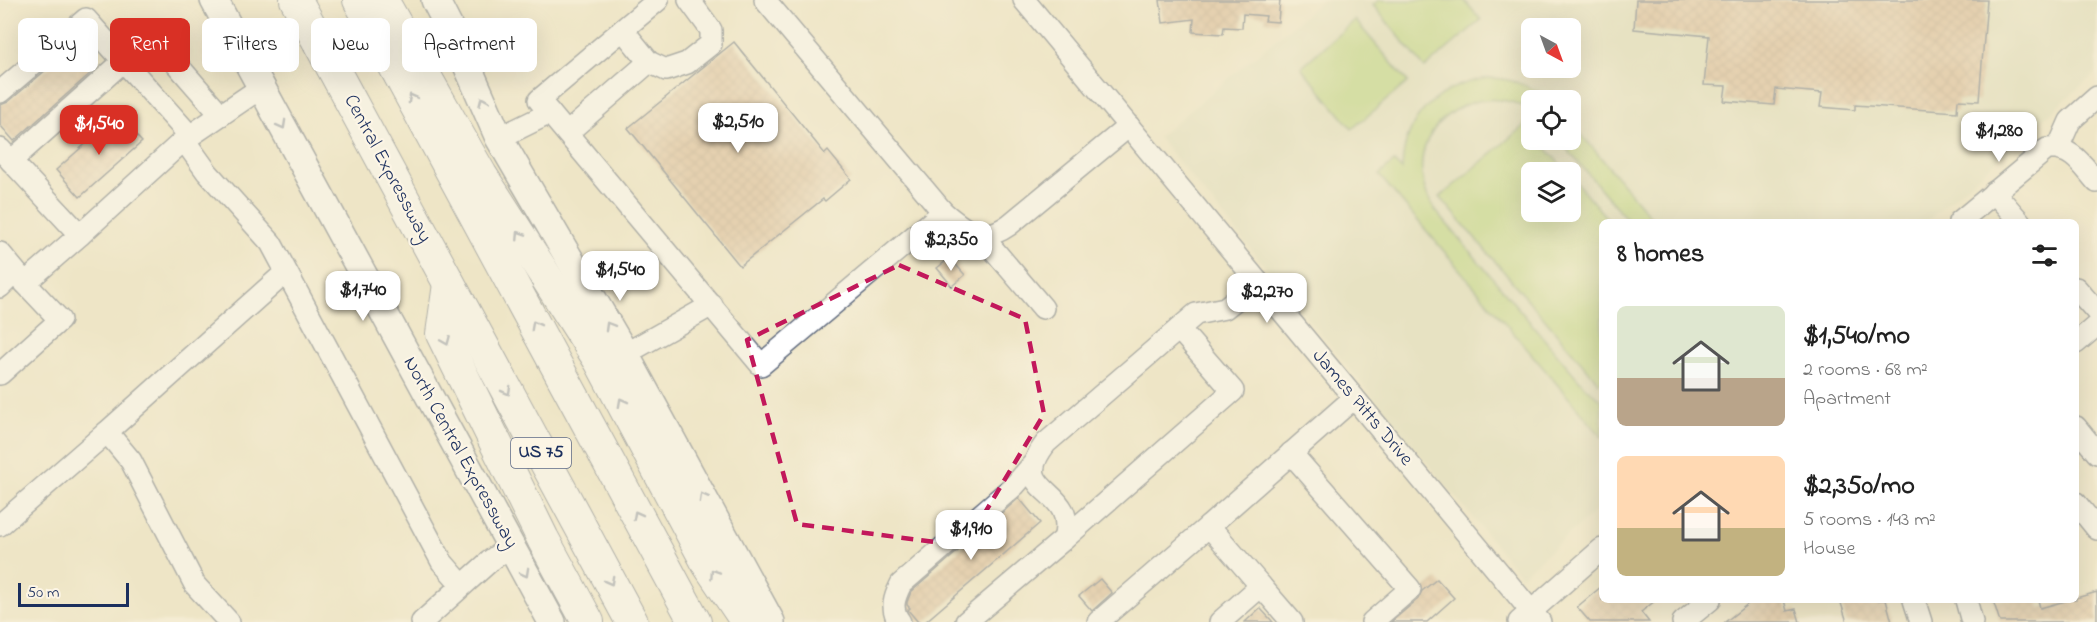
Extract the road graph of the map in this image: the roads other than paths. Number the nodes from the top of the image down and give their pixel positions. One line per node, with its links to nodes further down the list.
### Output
1 (214, 0): 16 (main road, North Central Expressway)
2 (296, 0): 38 (highway, Central Expressway / US 75)
3 (359, 0): 71 (highway, US 75, one-way to 3)
4 (382, 0): 72 (highway, one-way to 4)
5 (435, 0): 24 (main road, one-way to 5)
6 (658, 0): 10 (street)
7 (689, 0): 12 (street)
8 (765, 0): 29 (street)
9 (1024, 0): 21 (street, James Pitts Drive)
10 (622, 30): 12 (street); 19 (street)
11 (110, 46): 17 (street)
12 (649, 62): 22 (street)
13 (111, 72): 26 (street)
14 (132, 72): 23 (street)
15 (183, 72): 20 (street)
16 (262, 87): 20 (street); 58 (main road, North Central Expressway, one-way to 58)
17 (0, 92)
18 (2097, 97): 25 (street)
19 (550, 113): 22 (street); 24 (street)
20 (221, 115): 23 (street)
21 (1129, 126): 33 (street); 37 (street, James Pitts Drive)
22 (567, 133): 41 (street)
23 (187, 138): 32 (street); 35 (street)
24 (499, 138): 47 (main road, one-way to 24)
25 (2058, 148): 27 (street); 28 (street)
26 (6, 155): 32 (street)
27 (2097, 182)
28 (1994, 192): 30 (street); 31 (street)
29 (943, 212): 33 (street); 41 (street)
30 (1962, 219)
31 (2017, 219)
32 (80, 235): 36 (street)
33 (982, 236): 42 (street)
34 (0, 253): 36 (street)
35 (286, 272): 50 (street); 60 (street)
36 (20, 278): 39 (street); 48 (street)
37 (1258, 282): 45 (street); 49 (street, James Pitts Drive)
38 (449, 284): 69 (highway, one-way to 69); 70 (highway, Central Expressway / US 75, one-way to 70)
39 (0, 286)
40 (2079, 291): 43 (street)
41 (712, 305): 47 (street)
42 (1043, 308)
43 (2097, 312)
44 (2097, 325): 46 (street)
45 (1179, 329): 52 (street); 57 (street)
46 (2079, 340)
47 (625, 354): 73 (main road, one-way to 47)
48 (0, 374)
49 (1354, 399): 51 (street); 65 (street, James Pitts Drive)
50 (107, 432): 54 (street); 66 (street)
51 (1291, 453): 55 (street); 79 (street)
52 (1034, 463): 57 (street); 74 (street)
53 (2079, 507): 56 (street)
54 (0, 525)
55 (1209, 526): 61 (street); 76 (street)
56 (2097, 529)
57 (1064, 539): 75 (street)
58 (510, 546): 60 (street); 68 (main road, North Central Expressway, one-way to 68)
59 (1599, 552): 65 (street)
60 (462, 585): 67 (street)
61 (1261, 586): 77 (street); 78 (street)
62 (1706, 603): 80 (street)
63 (1915, 603): 81 (street)
64 (1967, 603): 82 (street)
65 (1530, 619)
66 (229, 622)
67 (422, 622)
68 (552, 622)
69 (588, 622)
70 (632, 622)
71 (695, 622)
72 (747, 622)
73 (771, 622)
74 (900, 622)
75 (966, 622)
76 (1098, 622)
77 (1220, 622)
78 (1292, 622)
79 (1372, 622)
80 (1683, 622)
81 (1921, 622)
82 (1972, 622)

